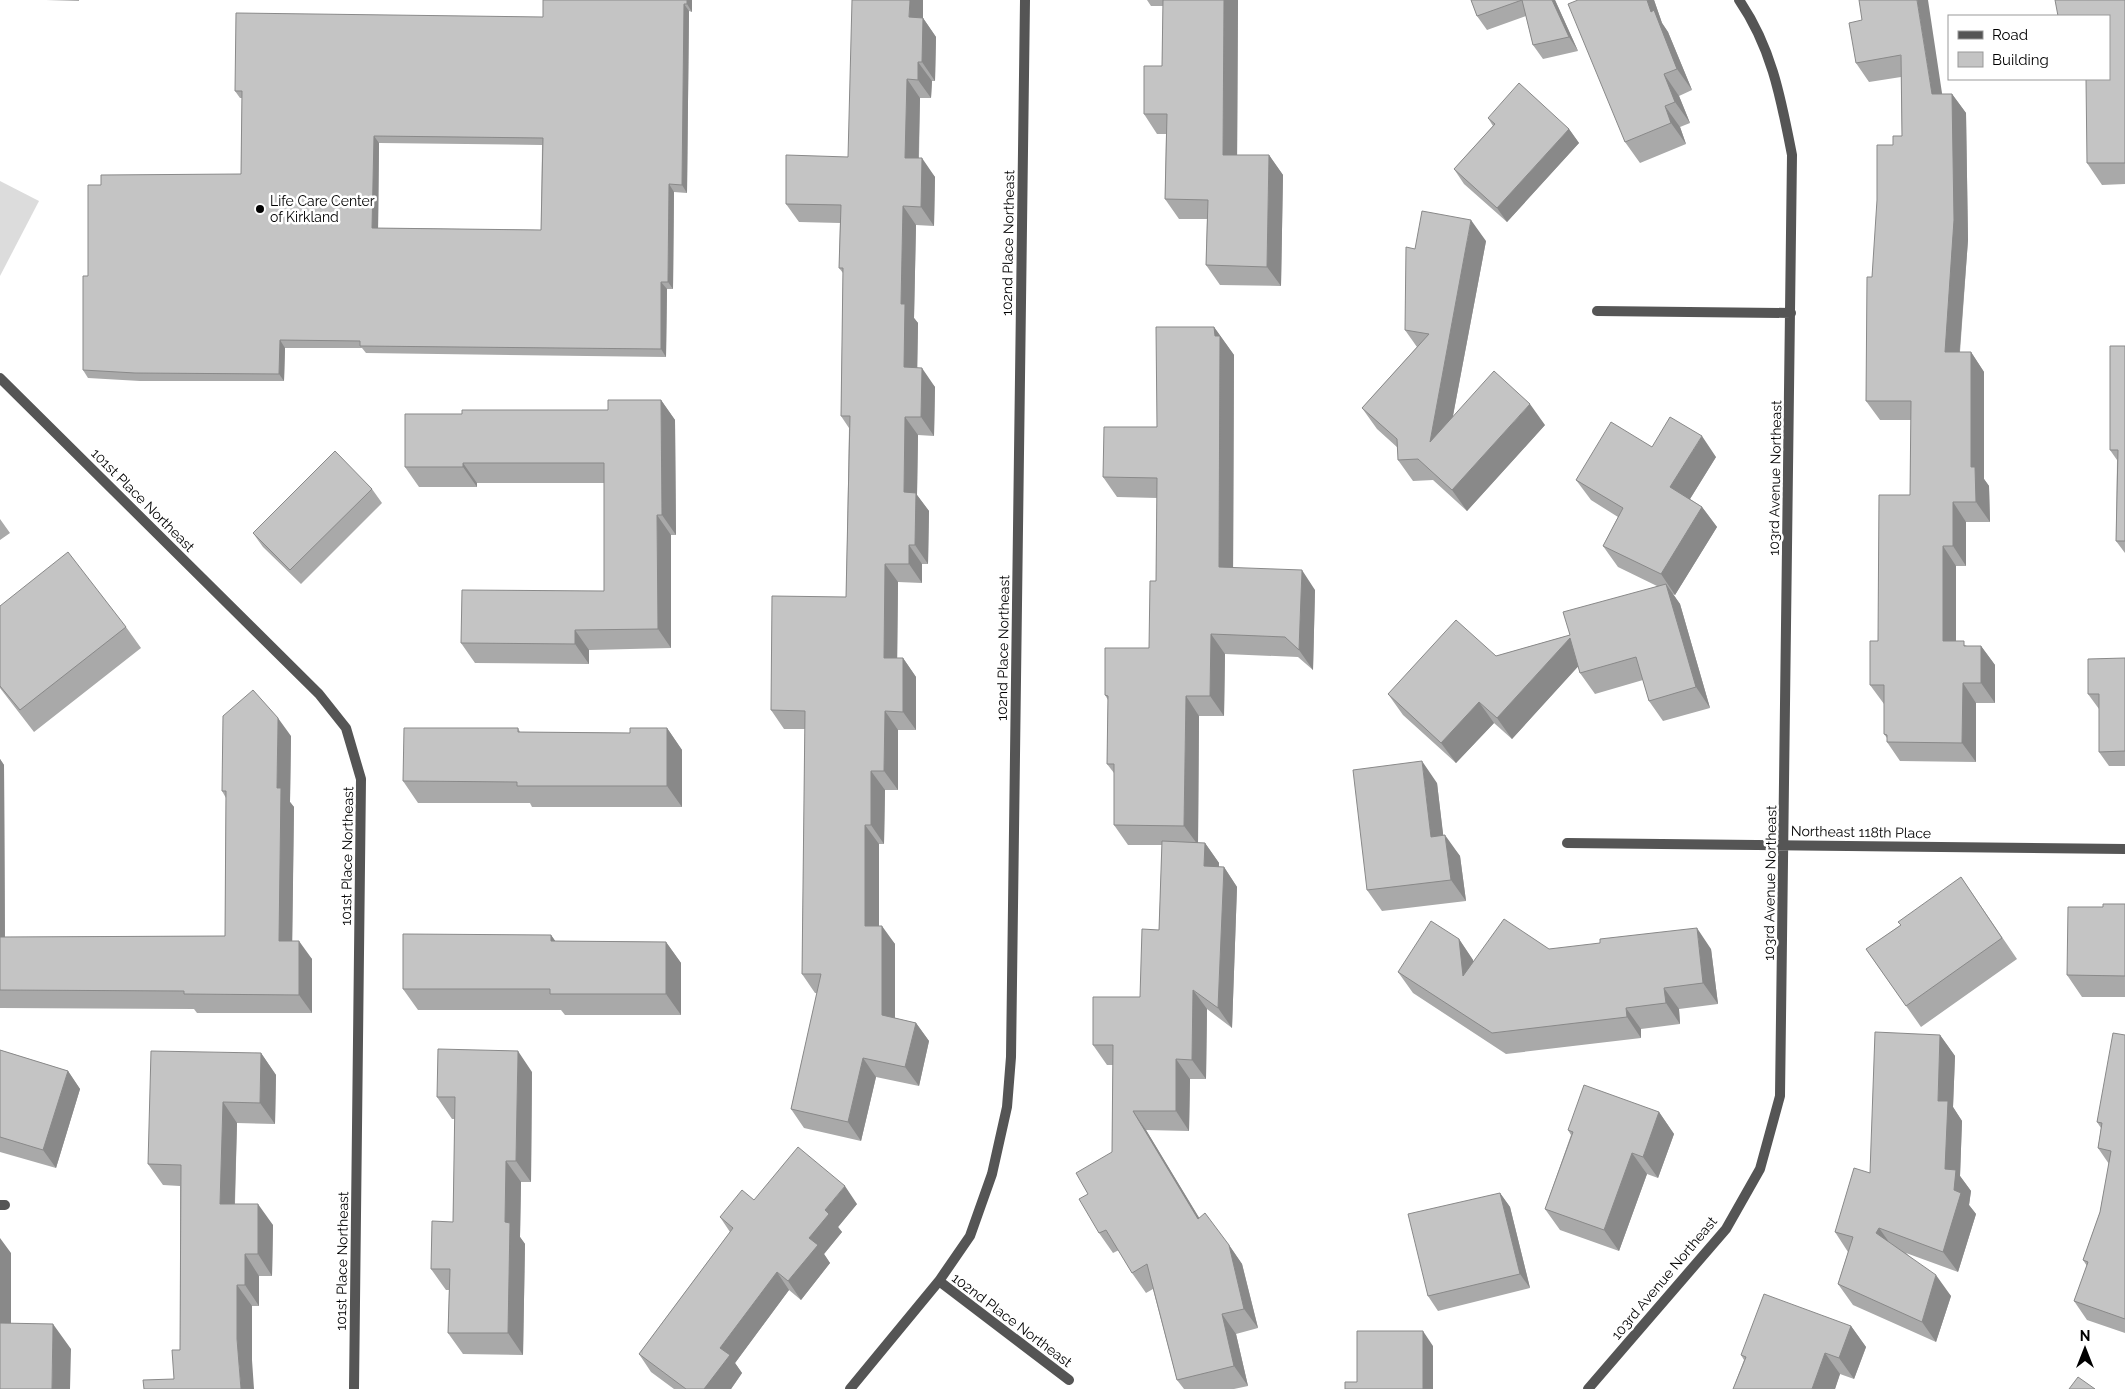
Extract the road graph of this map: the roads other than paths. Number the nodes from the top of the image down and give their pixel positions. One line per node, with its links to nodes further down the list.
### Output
1 (1025, 0): 9 (street, 102nd Place Northeast)
2 (1739, 0): 4 (street, 103rd Avenue Northeast)
3 (1597, 311): 4 (street)
4 (1791, 313): 7 (street, 103rd Avenue Northeast)
5 (0, 378): 11 (street, 101st Place Northeast)
6 (1567, 843): 7 (street, Northeast 118th Place)
7 (1785, 845): 8 (street, Northeast 118th Place); 13 (street, 103rd Avenue Northeast)
8 (2125, 849)
9 (938, 1281): 10 (street, 102nd Place Northeast); 12 (street, 102nd Place Northeast)
10 (1069, 1380)
11 (354, 1389)
12 (850, 1389)
13 (1588, 1389)

